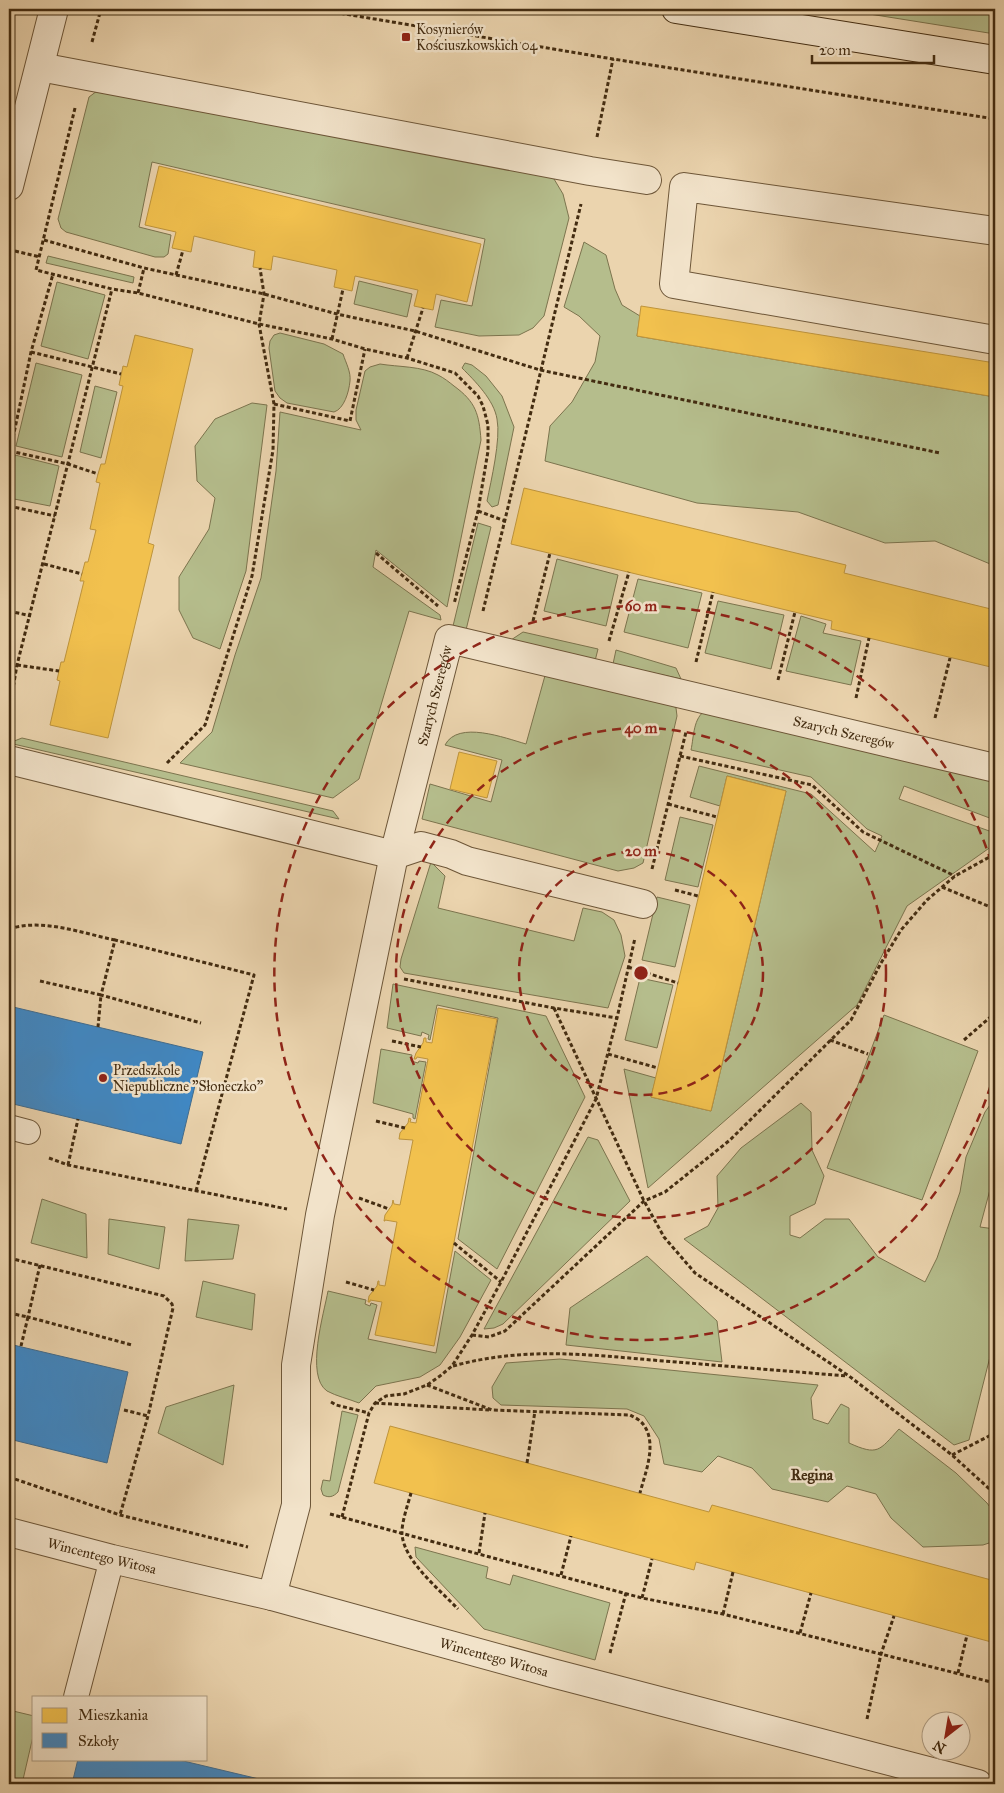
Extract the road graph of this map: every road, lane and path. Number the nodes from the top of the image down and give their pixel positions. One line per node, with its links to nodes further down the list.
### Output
1 (54, 9): 7 (street)
2 (101, 9): 8 (path)
3 (314, 9): 5 (path)
4 (676, 9): 6 (street)
5 (613, 59): 9 (path); 10 (path)
6 (995, 60)
7 (40, 67): 8 (street); 12 (street)
8 (82, 75): 10 (street); 14 (path)
9 (995, 119)
10 (590, 171): 11 (street); 36 (path)
11 (647, 180)
12 (9, 186)
13 (995, 232): 31 (street)
14 (44, 240): 17 (path); 18 (path)
15 (183, 250): 21 (path)
16 (15, 251): 17 (path)
17 (40, 257): 20 (path)
18 (144, 268): 21 (path); 24 (path)
19 (260, 268): 25 (path)
20 (53, 274): 22 (path); 33 (path)
21 (176, 275): 25 (path)
22 (112, 288): 24 (path); 35 (path)
23 (343, 289): 27 (path)
24 (138, 293): 28 (path)
25 (264, 294): 27 (path); 28 (path)
26 (423, 308): 29 (path)
27 (336, 314): 29 (path); 30 (path)
28 (259, 324): 30 (path); 38 (path)
29 (415, 331): 34 (path); 36 (path)
30 (332, 339): 32 (path)
31 (995, 340)
32 (365, 349): 34 (path); 38 (path)
33 (31, 352): 35 (path); 39 (path)
34 (407, 358): 45 (path)
35 (93, 366): 37 (path); 42 (path)
36 (540, 370): 40 (path); 47 (path)
37 (121, 374)
38 (274, 404): 72 (path)
39 (10, 450): 41 (path); 42 (path)
40 (940, 453)
41 (9, 457)
42 (68, 464): 43 (path); 46 (path)
43 (98, 474)
44 (9, 506): 46 (path)
45 (478, 511): 47 (path); 58 (path)
46 (55, 516): 50 (path)
47 (505, 521): 60 (path)
48 (376, 553): 58 (path)
49 (550, 553): 57 (path)
50 (44, 564): 52 (path); 56 (path)
51 (629, 572): 64 (path)
52 (82, 574)
53 (713, 592): 66 (path)
54 (9, 611): 56 (path)
55 (795, 612): 65 (path)
56 (31, 616): 62 (path)
57 (532, 621)
58 (450, 628): 60 (street, Szarych Szeregów); 76 (street, Szarych Szeregów)
59 (868, 638): 67 (path)
60 (475, 645): 64 (street, Szarych Szeregów)
61 (950, 658): 69 (path)
62 (17, 665): 63 (path); 68 (path)
63 (59, 672)
64 (600, 675): 66 (street, Szarych Szeregów)
65 (778, 680)
66 (694, 698): 69 (street, Szarych Szeregów); 70 (path)
67 (856, 698)
68 (9, 712)
69 (922, 752): 73 (street, Szarych Szeregów)
70 (680, 756): 74 (path); 78 (path)
71 (9, 760): 76 (street)
72 (165, 765)
73 (995, 768)
74 (668, 804): 75 (path); 80 (path)
75 (717, 817)
76 (394, 854): 80 (street); 151 (street, Szarych Szeregów)
77 (995, 854): 78 (path)
78 (955, 876): 79 (path)
79 (942, 887): 81 (path); 95 (path)
80 (644, 904): 84 (path)
81 (995, 909)
82 (9, 929): 83 (path)
83 (115, 940): 88 (path); 105 (path)
84 (628, 967): 87 (path); 91 (path)
85 (398, 978): 89 (path)
86 (40, 981): 88 (path)
87 (678, 983)
88 (102, 995): 92 (path); 93 (path)
89 (554, 1008): 91 (path); 101 (path)
90 (995, 1013): 96 (path)
91 (617, 1018): 98 (path)
92 (202, 1023)
93 (98, 1027)
94 (386, 1040): 97 (path)
95 (830, 1040): 99 (path); 107 (path)
96 (964, 1040)
97 (421, 1047)
98 (608, 1054): 100 (path); 101 (path)
99 (868, 1054)
100 (658, 1068)
101 (596, 1099): 107 (path); 114 (path)
102 (78, 1119): 105 (path)
103 (368, 1119): 104 (path)
104 (405, 1128)
105 (196, 1191): 109 (path)
106 (352, 1195): 108 (path)
107 (644, 1201): 118 (path); 122 (path)
108 (389, 1209)
109 (295, 1210)
110 (454, 1243): 114 (path)
111 (9, 1258): 112 (path)
112 (40, 1265): 117 (path); 128 (path)
113 (341, 1281): 115 (path)
114 (501, 1282): 118 (path)
115 (374, 1290)
116 (9, 1313): 117 (path)
117 (28, 1317): 119 (path); 120 (path)
118 (472, 1335): 121 (path)
119 (132, 1345)
120 (21, 1346)
121 (452, 1366): 122 (path); 123 (path)
122 (849, 1376): 130 (path)
123 (427, 1384): 124 (path); 126 (path)
124 (375, 1403): 126 (path); 139 (path)
125 (124, 1410): 128 (path)
126 (492, 1410): 127 (path)
127 (535, 1411): 131 (path); 134 (path)
128 (148, 1416): 138 (path)
129 (995, 1433): 130 (path)
130 (952, 1455): 135 (path)
131 (527, 1463)
132 (9, 1477): 138 (path)
133 (411, 1493): 141 (path)
134 (640, 1494)
135 (995, 1494)
136 (324, 1512): 139 (path)
137 (485, 1513): 144 (path)
138 (120, 1515): 143 (path)
139 (342, 1517): 141 (path)
140 (9, 1532): 145 (street, Wincentego Witosa)
141 (402, 1534): 144 (path); 153 (path)
142 (571, 1536): 148 (path)
143 (250, 1548)
144 (479, 1553): 148 (path)
145 (112, 1559): 151 (street, Wincentego Witosa); 162 (lane)
146 (652, 1559): 152 (path)
147 (733, 1572): 154 (path)
148 (561, 1575): 149 (path)
149 (626, 1593): 152 (path); 161 (path)
150 (811, 1593): 156 (path)
151 (272, 1596): 161 (street, Wincentego Witosa)
152 (642, 1598): 154 (path)
153 (463, 1614)
154 (723, 1614): 156 (path)
155 (894, 1616): 158 (path)
156 (800, 1634): 158 (path)
157 (967, 1635): 159 (path)
158 (881, 1654): 159 (path); 163 (path)
159 (958, 1673): 160 (path)
160 (995, 1683)
161 (601, 1686): 163 (street, Wincentego Witosa)
162 (76, 1696)
163 (860, 1753): 164 (street, Wincentego Witosa)
164 (978, 1784)

